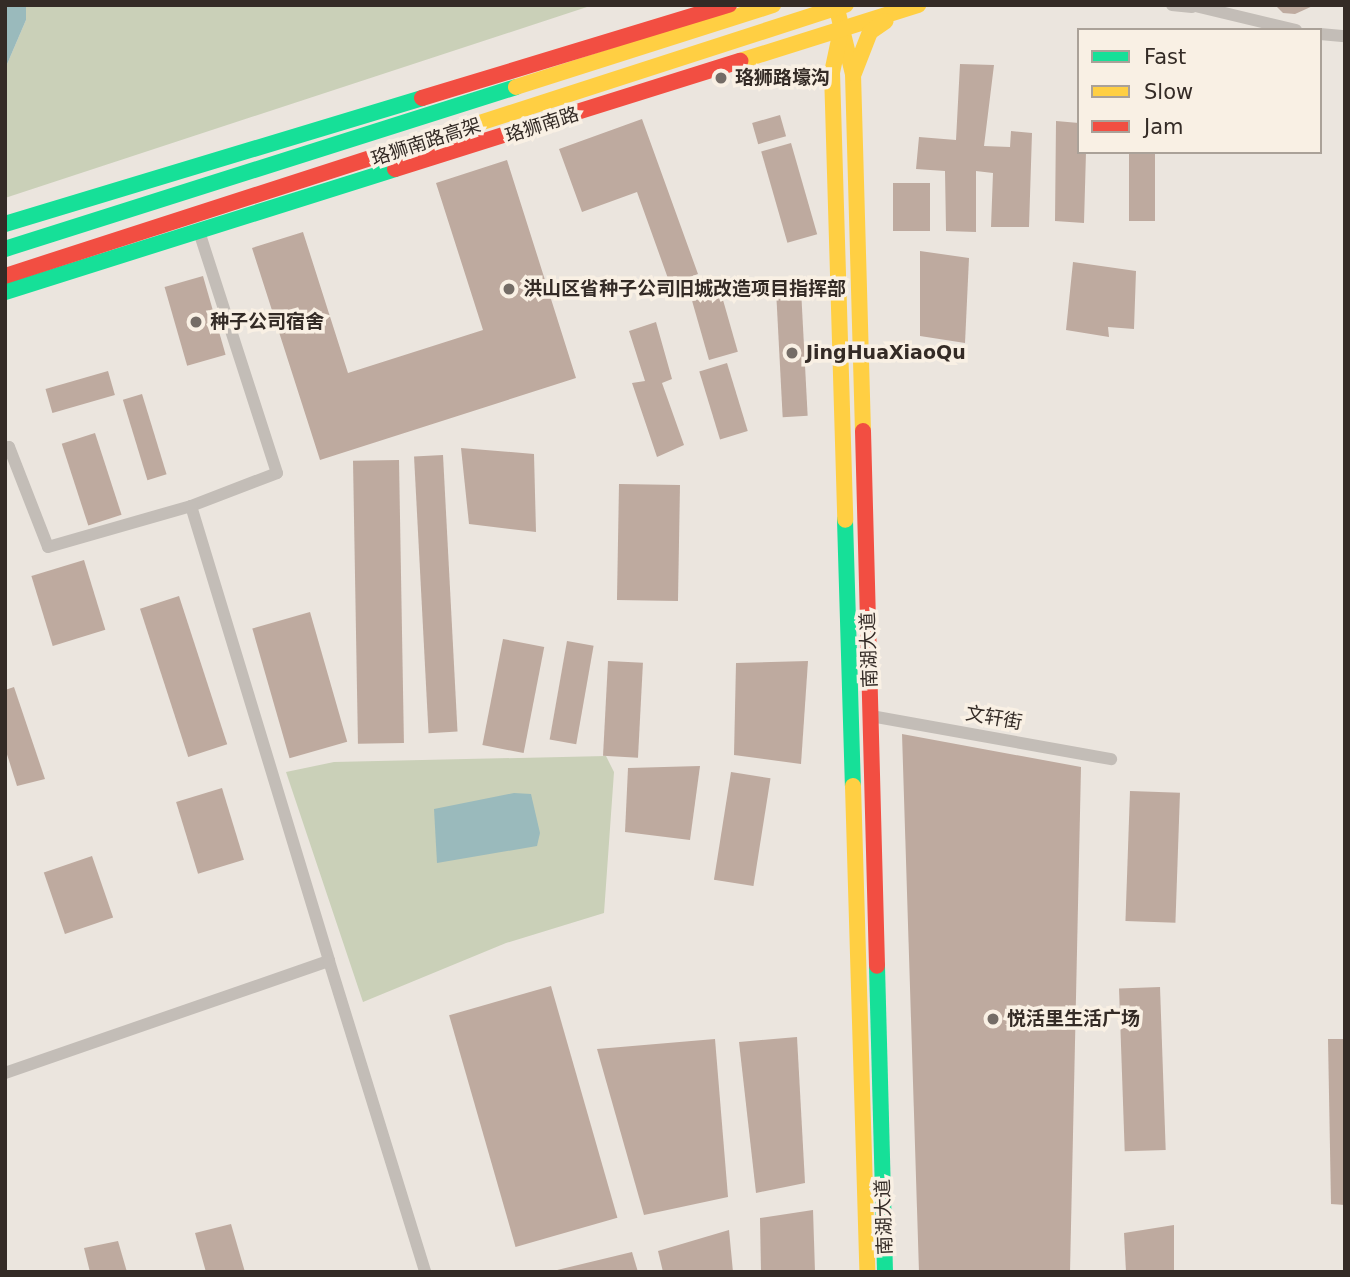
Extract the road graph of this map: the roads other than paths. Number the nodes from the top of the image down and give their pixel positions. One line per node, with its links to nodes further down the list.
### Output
1 (729, 5): 16 (main road)
2 (773, 5): 19 (main road, 珞狮南路高架)
3 (836, 5): 10 (main road, 南湖大道)
4 (846, 5): 17 (main road, 珞狮南路高架, bridge)
5 (918, 5): 8 (main road, 珞狮南路)
6 (1172, 5): 7 (street)
7 (1191, 6): 9 (street)
8 (899, 11): 10 (main road, 珞狮南路); 15 (main road)
9 (1287, 28)
10 (841, 30): 13 (main road, 珞狮南路); 14 (main road, 南湖大道); 15 (main road, 南湖大道)
11 (1322, 34): 12 (street)
12 (1345, 36)
13 (794, 45): 14 (main road); 18 (main road, 珞狮南路)
14 (832, 72): 29 (main road, 南湖大道)
15 (853, 74): 24 (main road, 南湖大道)
16 (5, 224)
17 (166, 227): 20 (main road, 珞狮南路高架, bridge); 21 (main road, bridge)
18 (200, 234): 21 (main road, 珞狮南路); 23 (street)
19 (5, 249)
20 (5, 276)
21 (5, 292)
22 (5, 448): 23 (street)
23 (191, 506): 26 (street)
24 (871, 716): 25 (street, 文轩街); 30 (main road, 南湖大道)
25 (1111, 759)
26 (330, 961): 27 (street); 28 (street)
27 (5, 1073)
28 (425, 1272)
29 (867, 1272)
30 (886, 1272)

